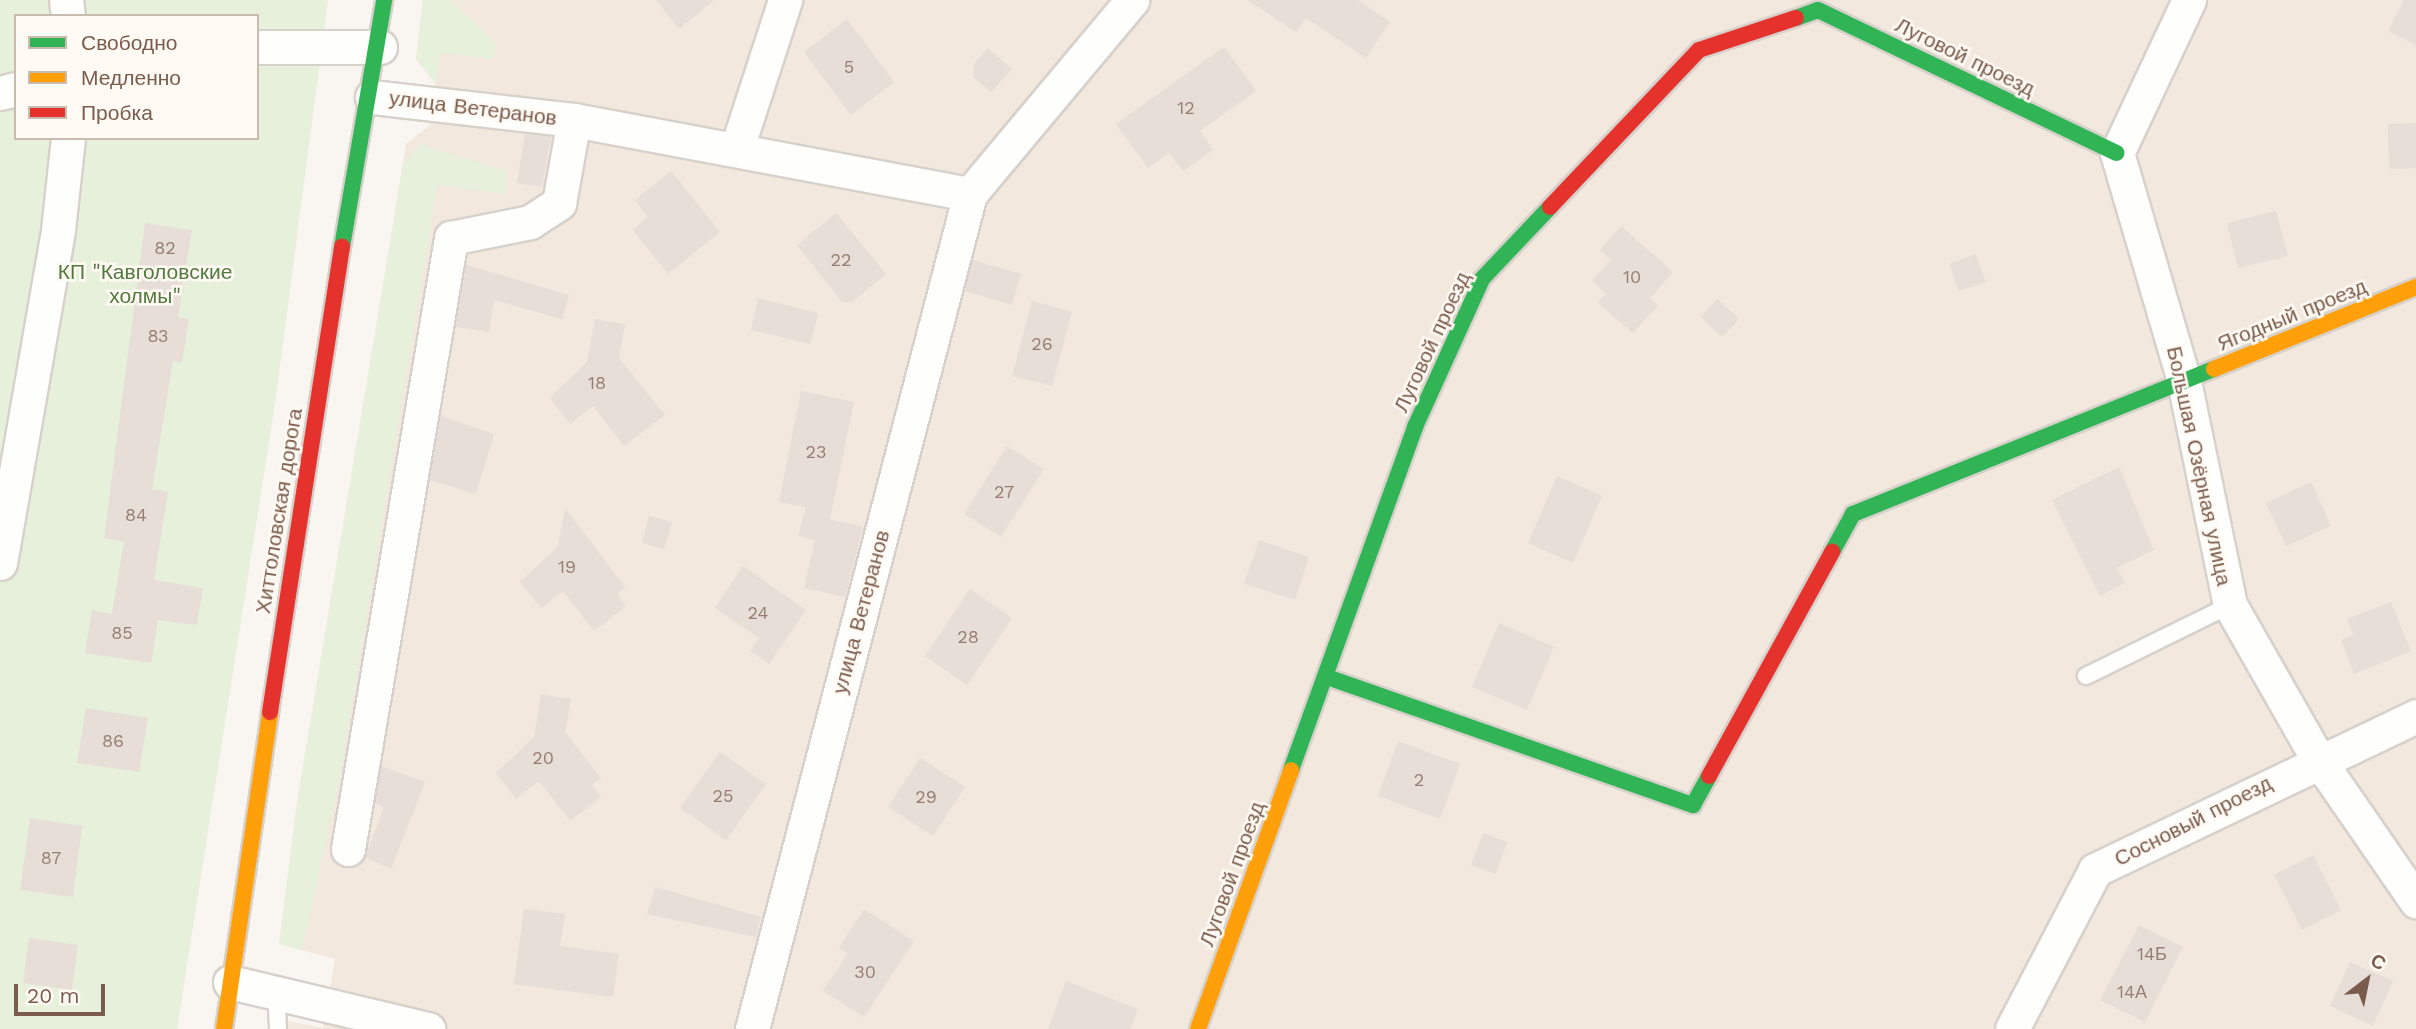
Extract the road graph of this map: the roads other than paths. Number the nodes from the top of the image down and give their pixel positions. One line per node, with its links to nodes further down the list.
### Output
1 (384, 0): 6 (street, Хиттоловская дорога)
2 (785, 0): 10 (street)
3 (1132, 0): 12 (street, улица Ветеранов)
4 (2189, 0): 11 (street)
5 (259, 47): 6 (street)
6 (380, 47): 7 (street, Хиттоловская дорога)
7 (372, 97): 8 (street, улица Ветеранов); 23 (street, Хиттоловская дорога)
8 (574, 120): 10 (street, улица Ветеранов); 21 (street, улица Ветеранов)
9 (68, 140): 15 (street)
10 (737, 148): 12 (street, улица Ветеранов)
11 (2117, 153): 14 (street, Большая Озёрная улица); 18 (street, Луговой проезд)
12 (970, 194): 28 (street, улица Ветеранов)
13 (2416, 287): 14 (street, Ягодный проезд)
14 (2184, 381): 16 (street, Большая Озёрная улица); 18 (street, Ягодный проезд)
15 (0, 564)
16 (2230, 605): 17 (lane); 20 (street, Большая Озёрная улица)
17 (2086, 676)
18 (1327, 677): 29 (street, Луговой проезд)
19 (2416, 716): 20 (street, Сосновый проезд)
20 (2318, 759): 22 (street, Большая Озёрная улица); 30 (street, Сосновый проезд)
21 (348, 849)
22 (2416, 901)
23 (230, 982): 24 (street); 25 (street, Хиттоловская дорога)
24 (276, 989): 26 (lane); 27 (street)
25 (224, 1029)
26 (278, 1029)
27 (428, 1029)
28 (752, 1029)
29 (1198, 1029)
30 (2012, 1029)

